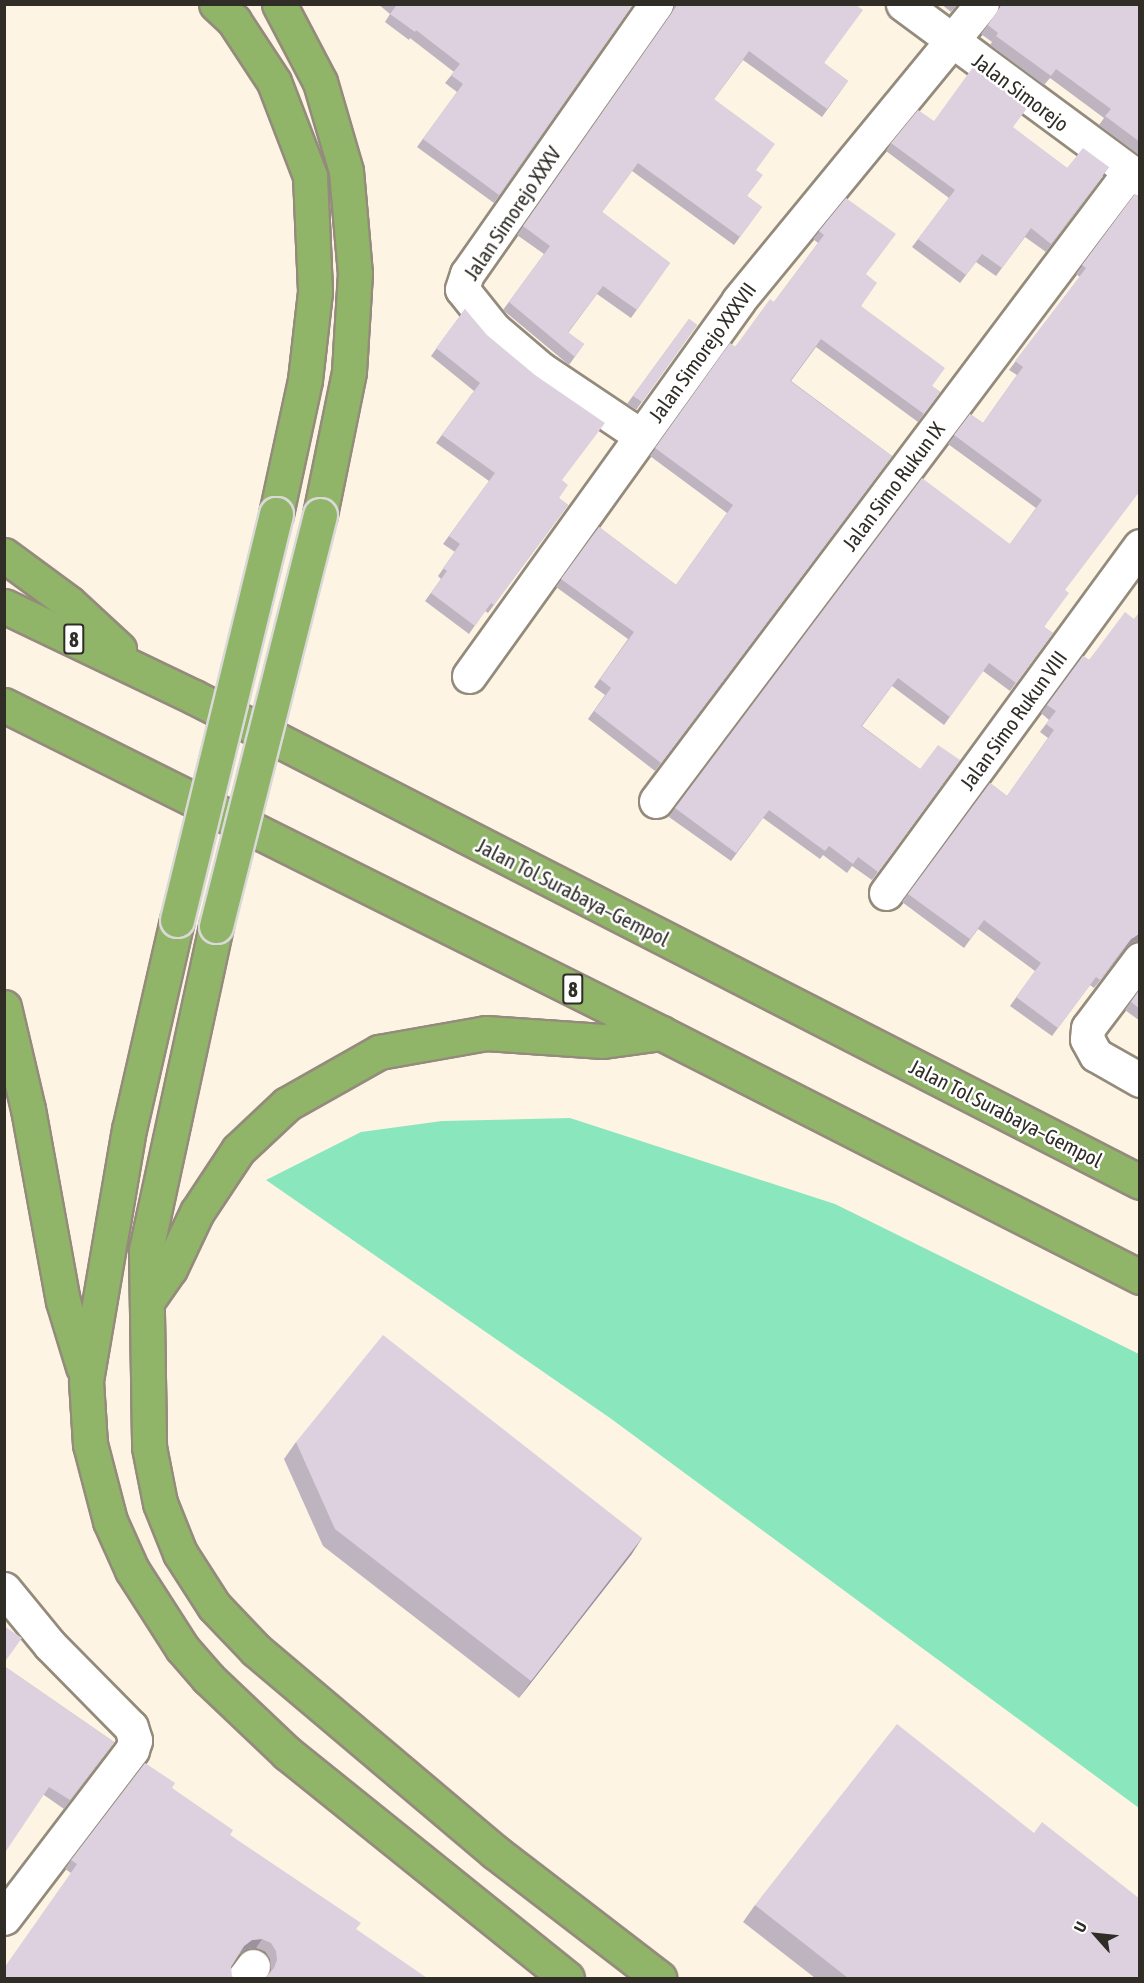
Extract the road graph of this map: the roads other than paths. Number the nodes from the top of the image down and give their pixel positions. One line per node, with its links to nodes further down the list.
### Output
1 (216, 4): 24 (highway, bridge)
2 (279, 4): 23 (highway, bridge)
3 (656, 4): 8 (street, Jalan Simorejo XXXV)
4 (903, 4): 6 (street, Jalan Simorejo)
5 (982, 4): 6 (street, Jalan Simorejo XXXVII)
6 (952, 41): 7 (street, Jalan Simorejo); 8 (street, Jalan Simorejo XXXVII)
7 (1135, 175): 15 (street, Jalan Simo Rukun IX)
8 (641, 436): 13 (street, Jalan Simorejo XXXVII)
9 (1140, 546): 16 (street, Jalan Simo Rukun VIII)
10 (4, 555): 12 (highway)
11 (4, 606): 12 (highway, Jalan Tol Surabaya–Gempol / 8)
12 (143, 672): 21 (highway, Jalan Tol Surabaya–Gempol / 8)
13 (469, 676)
14 (4, 705): 19 (highway, 8)
15 (656, 801)
16 (886, 893)
17 (1140, 959): 20 (street)
18 (4, 1007): 24 (highway)
19 (661, 1033): 22 (highway, 8); 23 (highway)
20 (1140, 1080)
21 (1140, 1182)
22 (1140, 1277)
23 (148, 1300): 28 (highway)
24 (86, 1381): 27 (highway)
25 (4, 1589): 26 (street)
26 (4, 1918)
27 (567, 1978)
28 (659, 1978)

